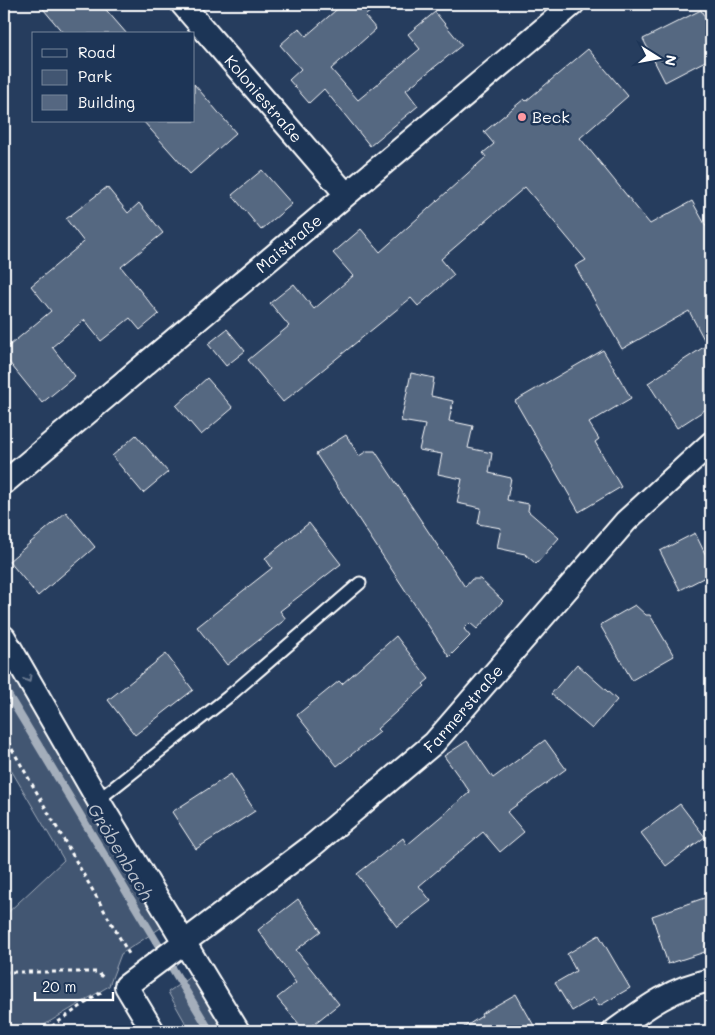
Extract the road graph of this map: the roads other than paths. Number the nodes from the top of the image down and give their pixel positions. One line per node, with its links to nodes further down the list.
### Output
1 (182, 4): 3 (street, Koloniestraße)
2 (573, 4): 3 (street, Maistraße)
3 (346, 194): 5 (street, Maistraße)
4 (711, 443): 9 (street, Farmerstraße)
5 (4, 483)
6 (360, 583): 8 (lane)
7 (4, 637): 8 (street, one-way to 8)
8 (98, 800): 9 (street)
9 (179, 947): 11 (street, Farmerstraße); 12 (street)
10 (711, 980): 13 (street)
11 (153, 1031)
12 (238, 1031)
13 (614, 1031)

